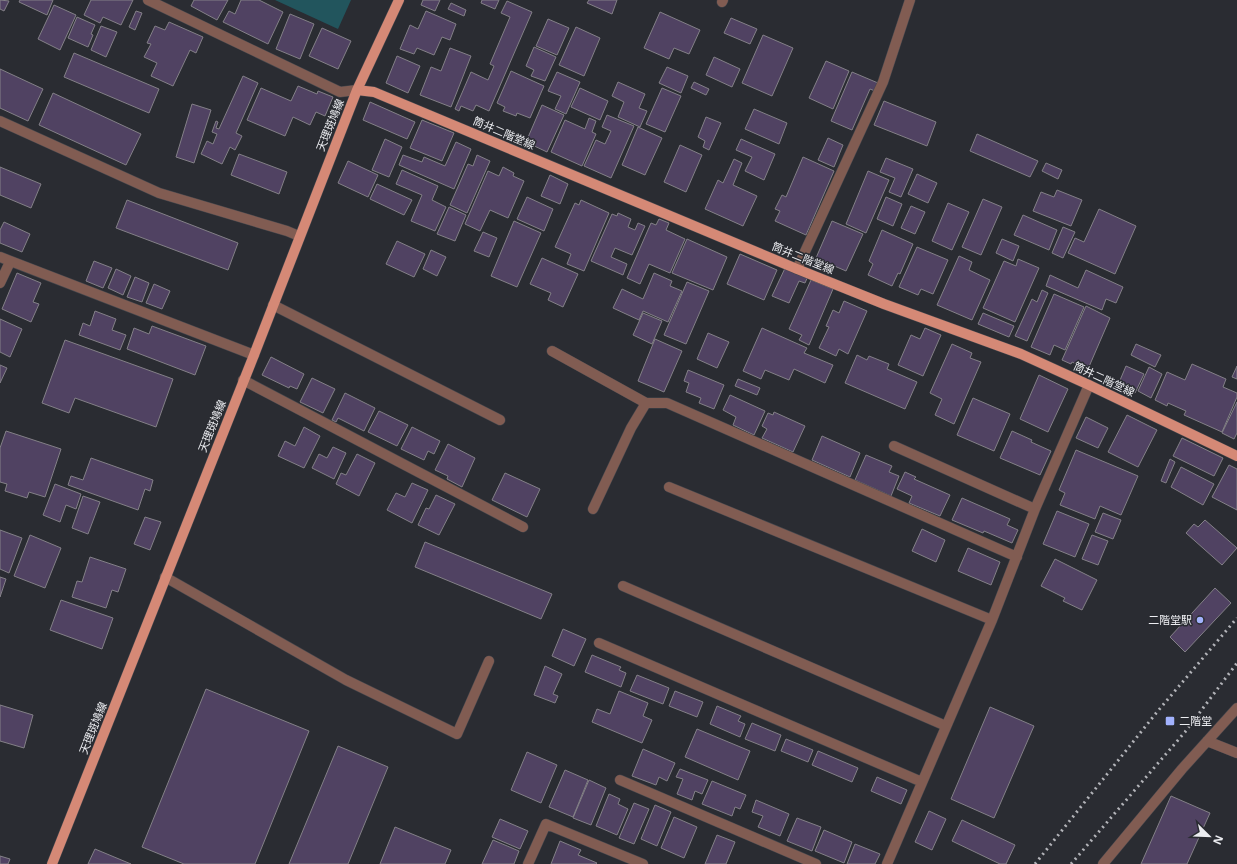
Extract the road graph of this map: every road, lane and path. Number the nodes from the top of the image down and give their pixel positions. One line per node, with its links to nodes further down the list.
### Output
1 (148, 0): 4 (street)
2 (400, 0): 4 (main road, 天理斑鳩線)
3 (910, 0): 9 (street)
4 (357, 90): 6 (main road, 天理斑鳩線); 9 (main road, 筒井二階堂線)
5 (0, 120): 6 (street)
6 (299, 236): 11 (main road, 天理斑鳩線)
7 (0, 257): 8 (street)
8 (10, 262): 10 (street); 13 (street)
9 (798, 269): 15 (main road, 筒井二階堂線)
10 (0, 283)
11 (273, 305): 13 (main road, 天理斑鳩線); 17 (street)
12 (552, 351): 16 (street)
13 (254, 355): 14 (main road, 天理斑鳩線)
14 (243, 380): 23 (street); 25 (main road, 天理斑鳩線)
15 (1089, 386): 19 (main road, 筒井二階堂線); 22 (street)
16 (646, 403): 21 (street); 24 (street)
17 (500, 420)
18 (894, 446): 22 (street)
19 (1237, 456)
20 (669, 487): 27 (street)
21 (593, 509)
22 (1036, 509): 24 (street)
23 (523, 527)
24 (1017, 556): 27 (street)
25 (166, 577): 29 (street); 36 (main road, 天理斑鳩線)
26 (622, 586): 31 (street)
27 (992, 620): 31 (street)
28 (599, 643): 35 (street)
29 (489, 661)
30 (1237, 708): 32 (street)
31 (946, 726): 35 (street)
32 (1207, 741): 33 (street); 41 (street)
33 (1237, 753)
34 (620, 780): 39 (street)
35 (922, 782): 40 (street)
36 (52, 864)
37 (528, 864): 38 (street)
38 (643, 864)
39 (816, 864)
40 (886, 864)
41 (1103, 864)

